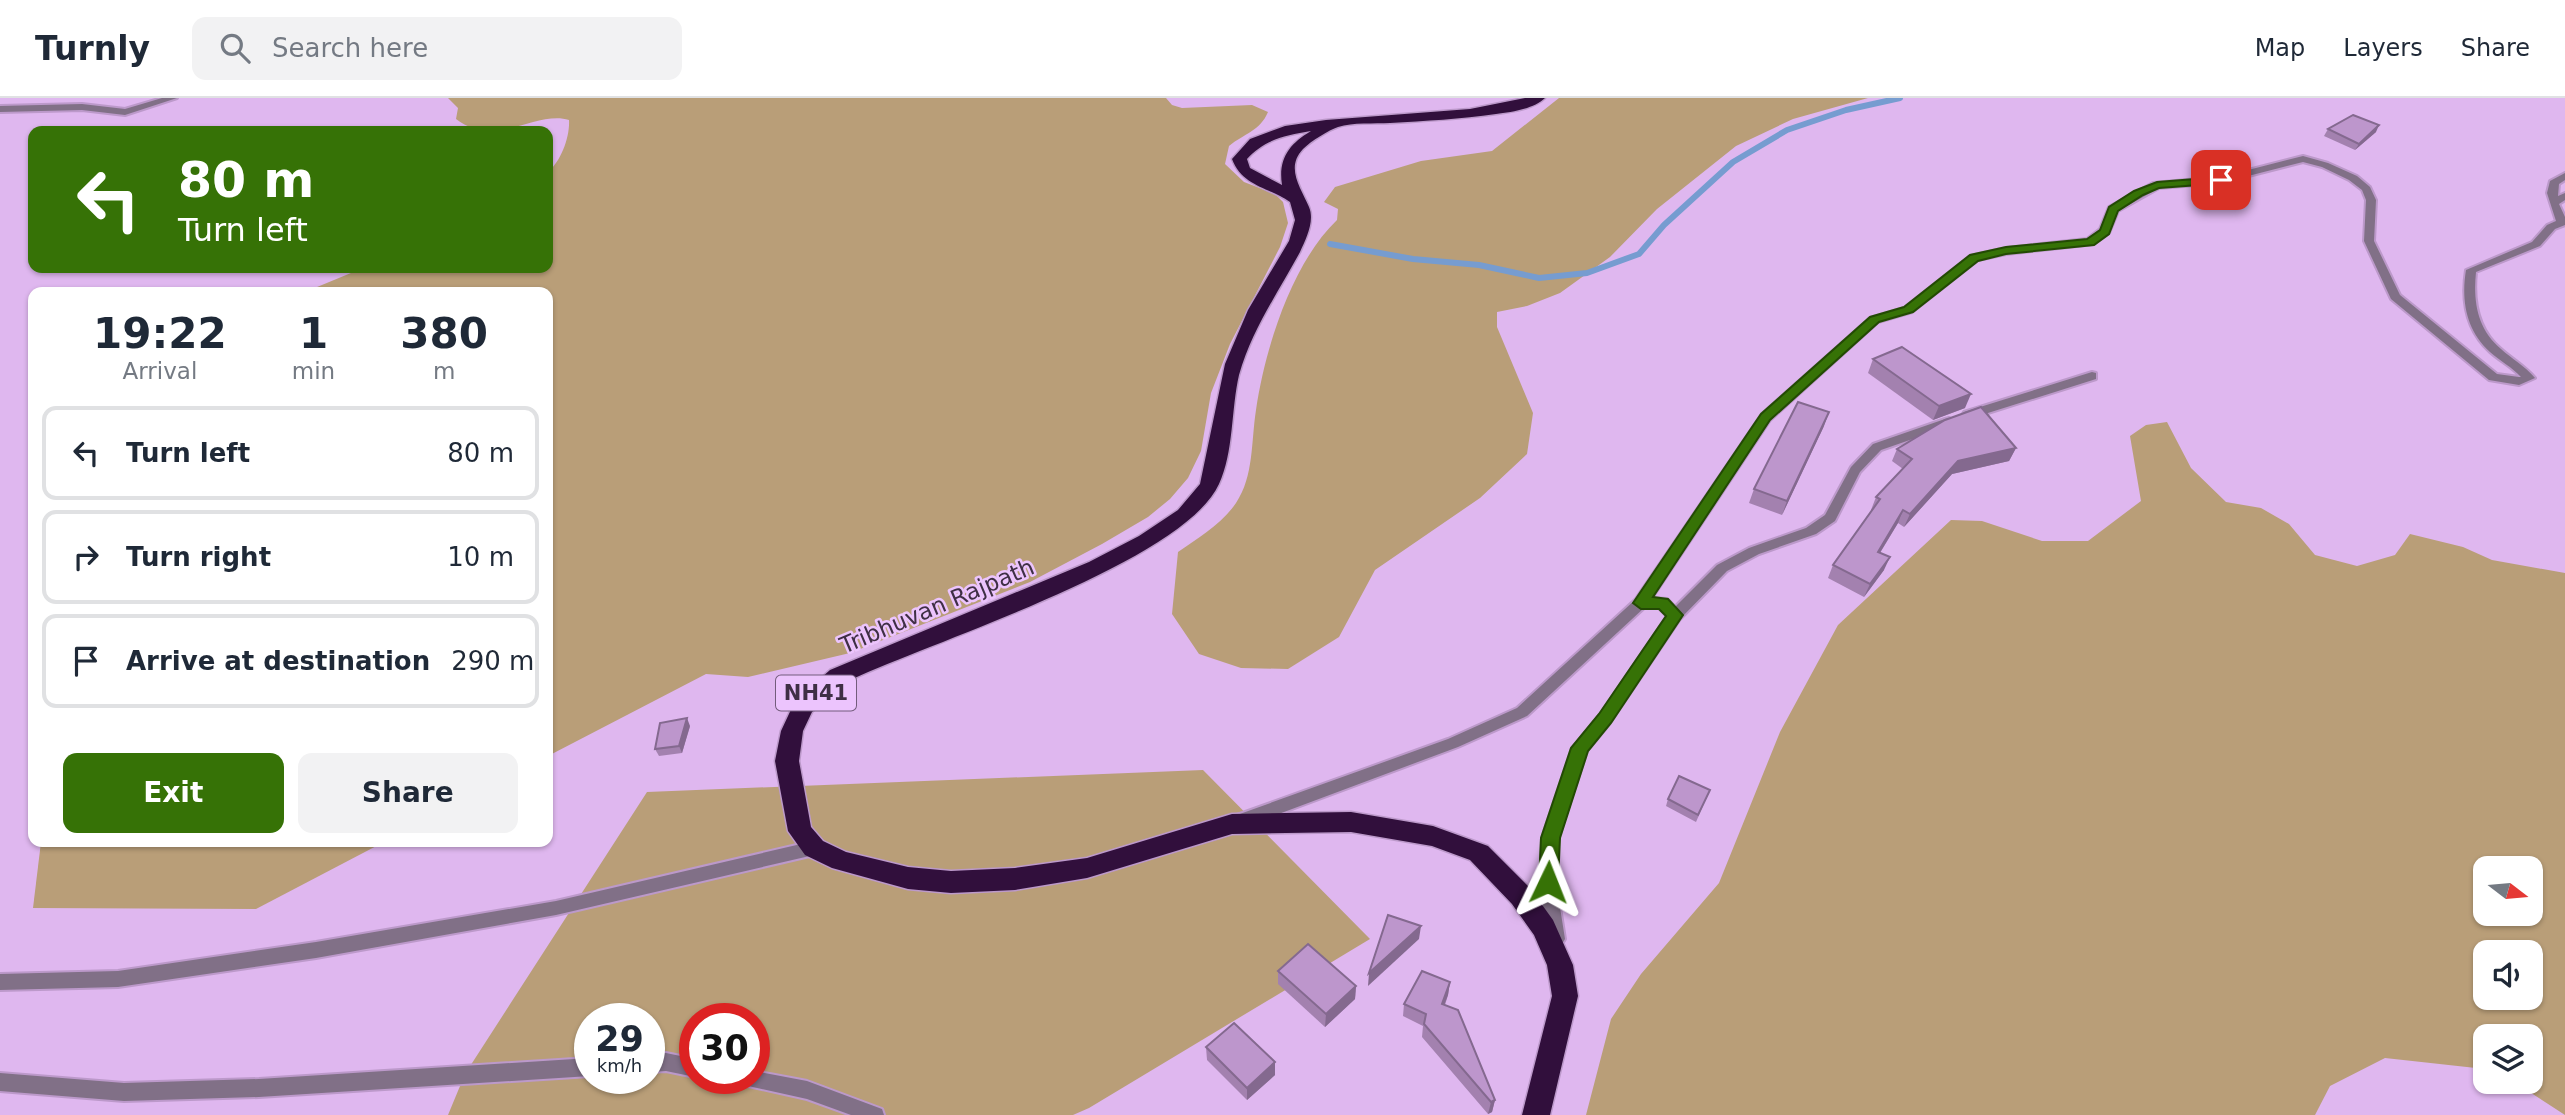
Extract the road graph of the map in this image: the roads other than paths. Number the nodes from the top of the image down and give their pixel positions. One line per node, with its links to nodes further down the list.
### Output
1 (172, 98): 3 (street)
2 (1538, 98): 4 (highway)
3 (0, 109)
4 (1353, 122): 6 (highway); 6 (highway)
5 (2565, 176): 7 (street)
6 (1294, 198): 12 (highway, Tribhuvan Rajpath / NH41)
7 (2560, 199): 9 (street)
8 (2092, 376): 10 (street)
9 (1641, 603): 10 (street); 11 (street)
10 (1675, 615): 13 (street)
11 (1232, 824): 12 (highway); 13 (highway)
12 (814, 848): 14 (street)
13 (1560, 965): 19 (highway)
14 (0, 982)
15 (574, 1068): 16 (street)
16 (0, 1082)
17 (770, 1083): 18 (street)
18 (874, 1115)
19 (1536, 1115)

